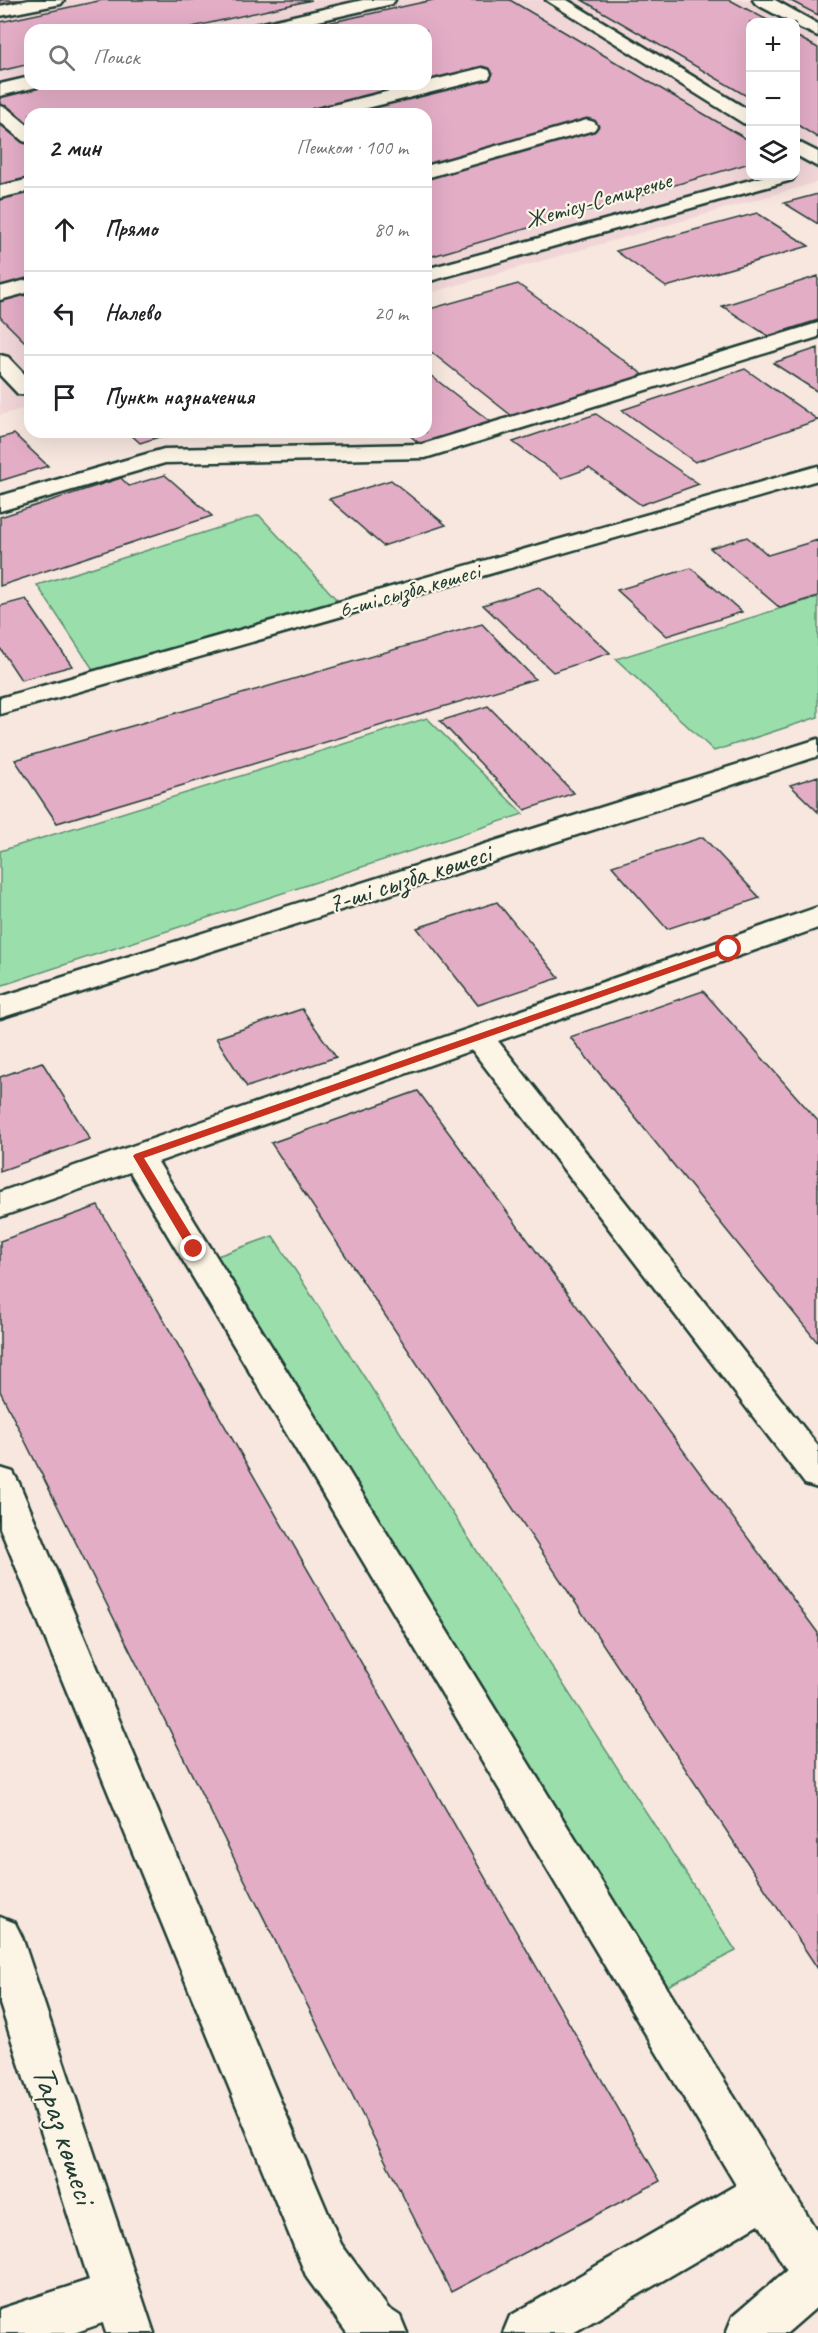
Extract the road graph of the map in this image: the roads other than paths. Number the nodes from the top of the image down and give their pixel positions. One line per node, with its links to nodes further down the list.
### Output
1 (55, 0): 5 (street)
2 (386, 0): 6 (street)
3 (555, 0): 15 (street)
4 (762, 0): 7 (street)
5 (0, 11)
6 (282, 24)
7 (818, 31)
8 (483, 74): 10 (street)
9 (24, 84): 11 (street)
10 (432, 87)
11 (0, 90)
12 (418, 90): 13 (street)
13 (344, 108)
14 (0, 112): 17 (street)
15 (746, 117)
16 (587, 126): 21 (street)
17 (24, 132)
18 (800, 150): 19 (street)
19 (818, 161)
20 (818, 166): 22 (street)
21 (432, 170)
22 (800, 171)
23 (771, 180): 26 (street, Жетісу-Семиречье)
24 (24, 186): 25 (street)
25 (0, 192)
26 (432, 274)
27 (24, 287): 28 (street)
28 (0, 294)
29 (818, 330): 35 (street)
30 (0, 362): 31 (street)
31 (24, 384)
32 (24, 389): 33 (street)
33 (0, 396)
34 (818, 473): 36 (street, 6-ші сызба көшесі)
35 (0, 504)
36 (0, 706)
37 (818, 747): 39 (street, 7-ші сызба көшесі)
38 (818, 917): 40 (street)
39 (0, 1008)
40 (478, 1037): 41 (street); 43 (street)
41 (138, 1156): 42 (street); 46 (street)
42 (0, 1205)
43 (818, 1473)
44 (0, 1483): 50 (street)
45 (0, 1937): 48 (street, Тараз көшесі)
46 (767, 2193): 47 (street); 51 (street)
47 (817, 2275): 52 (street)
48 (124, 2314): 49 (street)
49 (0, 2333)
50 (382, 2333)
51 (527, 2333)
52 (750, 2333)

